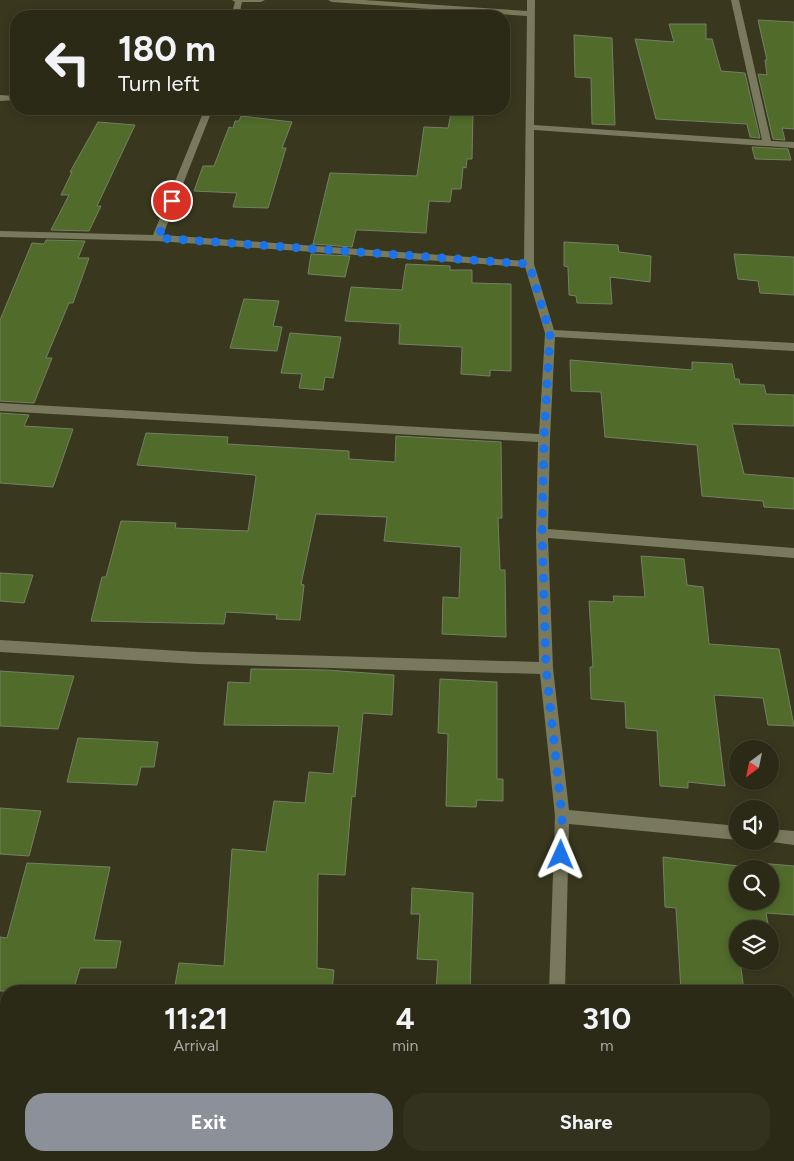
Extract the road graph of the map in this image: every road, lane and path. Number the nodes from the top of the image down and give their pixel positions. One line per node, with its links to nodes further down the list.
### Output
1 (238, 0): 2 (street)
2 (261, 0)
3 (332, 0): 6 (street)
4 (531, 0): 8 (street)
5 (735, 0): 11 (street)
6 (473, 10)
7 (510, 13): 8 (street)
8 (530, 14): 10 (street)
9 (207, 115): 14 (street)
10 (529, 127): 11 (street); 15 (street)
11 (767, 143): 12 (street)
12 (794, 145)
13 (0, 234): 14 (street)
14 (158, 238): 15 (street)
15 (529, 264): 16 (street)
16 (550, 333): 17 (street); 19 (street)
17 (794, 347)
18 (0, 407): 19 (street)
19 (544, 438): 20 (street)
20 (542, 533): 21 (street); 23 (street)
21 (794, 553)
22 (0, 646): 23 (street)
23 (546, 668): 24 (street)
24 (562, 816): 25 (street); 28 (street)
25 (729, 832)
26 (779, 837): 27 (street)
27 (794, 838)
28 (557, 985)

